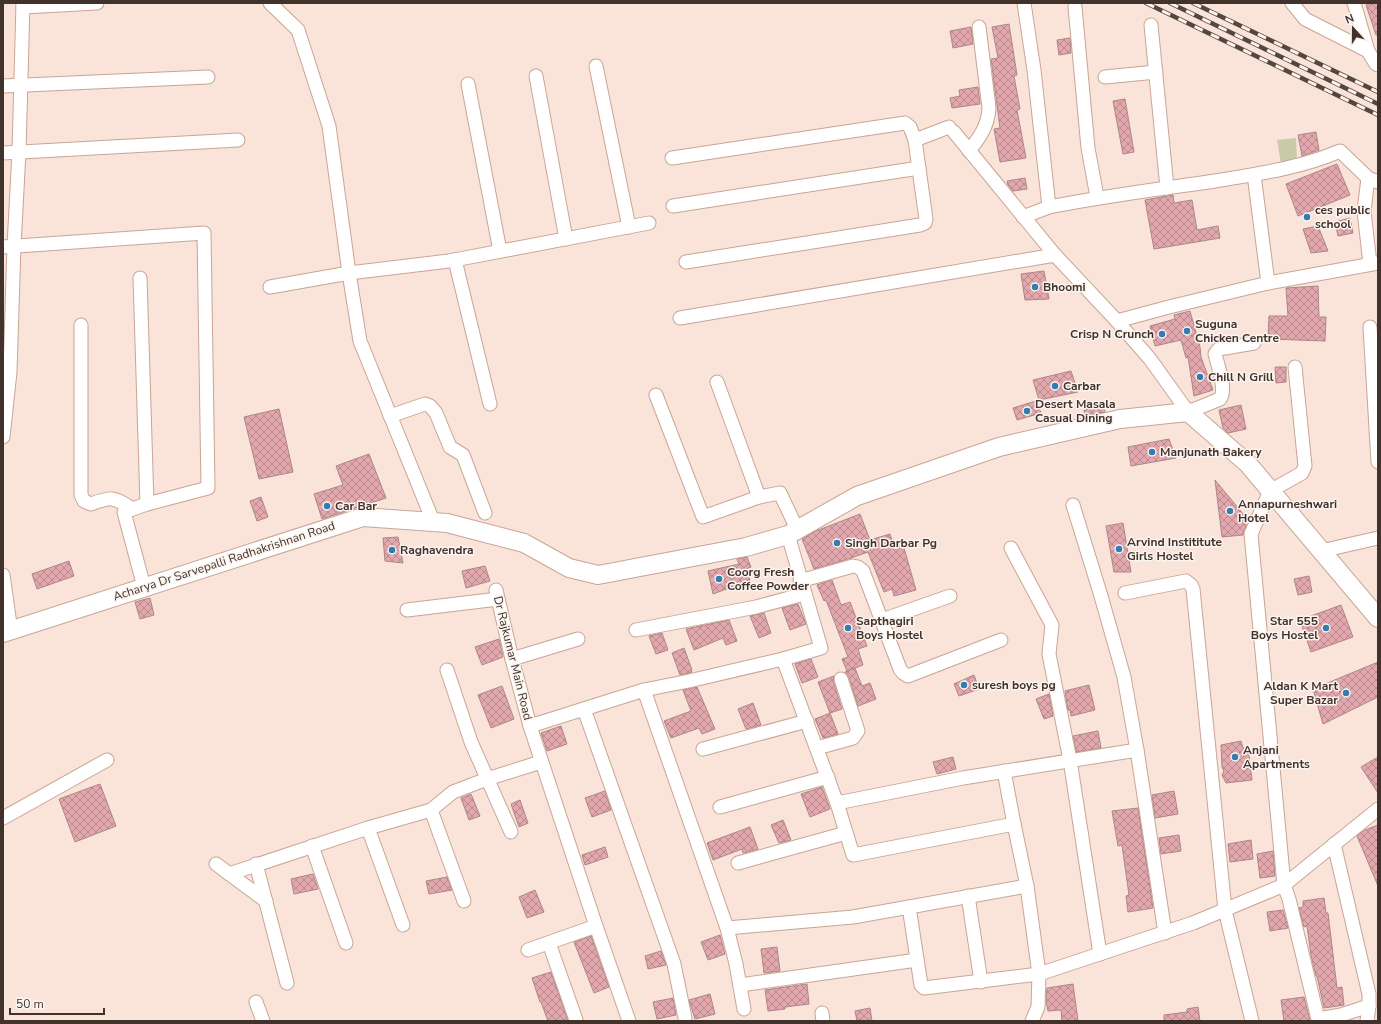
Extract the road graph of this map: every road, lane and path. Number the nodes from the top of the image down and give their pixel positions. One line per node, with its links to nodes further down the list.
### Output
1 (97, 3): 6 (street)
2 (270, 3): 43 (street)
3 (1024, 3): 32 (street)
4 (1292, 3): 10 (street)
5 (1354, 3): 10 (street)
6 (23, 5): 19 (street)
7 (1075, 7): 30 (street)
8 (1151, 25): 13 (street)
9 (978, 27): 22 (street)
10 (1368, 51): 11 (street)
11 (1378, 65)
12 (596, 66): 35 (street)
13 (1156, 72): 16 (street); 29 (street)
14 (536, 76): 36 (street)
15 (208, 77): 19 (street)
16 (1105, 77)
17 (468, 84): 38 (street)
18 (3, 86): 19 (street)
19 (21, 86): 23 (street)
20 (238, 140): 23 (street)
21 (915, 140): 22 (street); 25 (street); 26 (street)
22 (969, 151): 33 (street)
23 (19, 152): 24 (street); 37 (street)
24 (3, 153)
25 (672, 158)
26 (919, 168): 31 (street); 41 (street)
27 (1254, 175): 28 (street); 29 (street); 45 (street)
28 (1373, 180): 42 (street)
29 (1167, 188): 30 (street)
30 (1097, 197): 32 (street)
31 (673, 206)
32 (1049, 207): 33 (street)
33 (1023, 217): 39 (street)
34 (649, 223): 35 (street)
35 (628, 227): 36 (street)
36 (566, 239): 38 (street)
37 (8, 247): 59 (street); 63 (street)
38 (500, 251): 40 (street)
39 (1055, 255): 47 (street); 48 (street)
40 (455, 260): 43 (street); 56 (street)
41 (686, 262)
42 (1374, 264): 45 (street)
43 (349, 273): 46 (street); 58 (street)
44 (140, 278): 63 (street)
45 (1268, 283): 48 (street)
46 (270, 286)
47 (680, 318)
48 (1117, 321): 57 (street)
49 (81, 325): 65 (street)
50 (1370, 327): 54 (street)
51 (1254, 343): 57 (street)
52 (1295, 367): 61 (street)
53 (717, 382): 62 (street)
54 (1376, 393): 60 (street)
55 (656, 395): 62 (street)
56 (490, 404)
57 (1188, 412): 61 (street); 68 (street, Acharya Dr Sarvepalli Radhakrishnan Road)
58 (390, 416): 66 (street); 67 (street)
59 (3, 437)
60 (1378, 462)
61 (1270, 491): 71 (street); 117 (street)
62 (759, 496): 68 (street)
63 (147, 504): 65 (street)
64 (1073, 505): 95 (street)
65 (133, 509): 74 (street)
66 (485, 513)
67 (433, 521): 68 (street, Acharya Dr Sarvepalli Radhakrishnan Road); 74 (street, Acharya Dr Sarvepalli Radhakrishnan Road)
68 (792, 532): 73 (street)
69 (1378, 538): 71 (street)
70 (1011, 548): 97 (street)
71 (1321, 551): 79 (street)
72 (3, 575): 82 (street)
73 (800, 581): 76 (street); 80 (street)
74 (144, 587): 82 (street, Acharya Dr Sarvepalli Radhakrishnan Road)
75 (1125, 592): 123 (street)
76 (804, 594): 81 (street); 86 (street)
77 (950, 596): 80 (street)
78 (407, 610): 85 (street, Dr Rajkumar Main Road)
79 (1378, 618)
80 (882, 620): 84 (street)
81 (636, 630)
82 (7, 632)
83 (578, 639): 85 (street)
84 (1001, 640)
85 (512, 659): 92 (street, Dr Rajkumar Main Road)
86 (783, 659): 89 (street); 91 (street)
87 (448, 670): 101 (street)
88 (840, 679): 93 (street)
89 (644, 690): 90 (street); 126 (street)
90 (584, 709): 92 (street); 140 (street)
91 (807, 721): 93 (street); 94 (street)
92 (530, 726): 98 (street, Dr Rajkumar Main Road)
93 (817, 748): 100 (street)
94 (703, 749)
95 (1137, 750): 97 (street); 127 (street)
96 (107, 760): 106 (street)
97 (1070, 760): 99 (street); 131 (street)
98 (541, 762): 101 (street); 125 (street, Dr Rajkumar Main Road)
99 (1004, 771): 102 (street); 107 (street)
100 (828, 777): 102 (street); 103 (street)
101 (487, 779): 105 (street); 109 (street)
102 (837, 802): 110 (street)
103 (720, 807)
104 (1378, 809): 111 (street)
105 (431, 810): 108 (street); 120 (street)
106 (3, 818)
107 (1014, 824): 110 (street); 118 (street)
108 (368, 828): 112 (street); 124 (street)
109 (511, 832)
110 (846, 832): 113 (street)
111 (1334, 844): 117 (street); 138 (street)
112 (312, 846): 115 (street); 128 (street)
113 (738, 863)
114 (216, 864): 116 (street)
115 (256, 864): 116 (street); 121 (street)
116 (229, 874): 121 (street)
117 (1284, 885): 123 (street); 138 (street)
118 (1027, 886): 119 (street); 133 (street)
119 (968, 896): 122 (street); 134 (street)
120 (464, 900)
121 (266, 901): 135 (street)
122 (909, 907): 126 (street); 132 (street)
123 (1225, 910): 127 (street); 145 (street)
124 (403, 925)
125 (596, 926): 129 (street); 143 (street, Dr Rajkumar Main Road)
126 (727, 928): 136 (street)
127 (1166, 932): 131 (street)
128 (346, 943)
129 (549, 943): 130 (street); 141 (street)
130 (528, 950)
131 (1100, 954): 133 (street)
132 (917, 960): 134 (street); 136 (street)
133 (1039, 974): 134 (street); 144 (street)
134 (981, 982)
135 (287, 983)
136 (740, 985): 139 (street)
137 (256, 1002): 142 (street)
138 (1369, 1006): 146 (street)
139 (744, 1009)
140 (685, 1018)
141 (576, 1020)
142 (263, 1021)
143 (629, 1021)
144 (1032, 1021)
145 (1252, 1021)
146 (1367, 1021)

